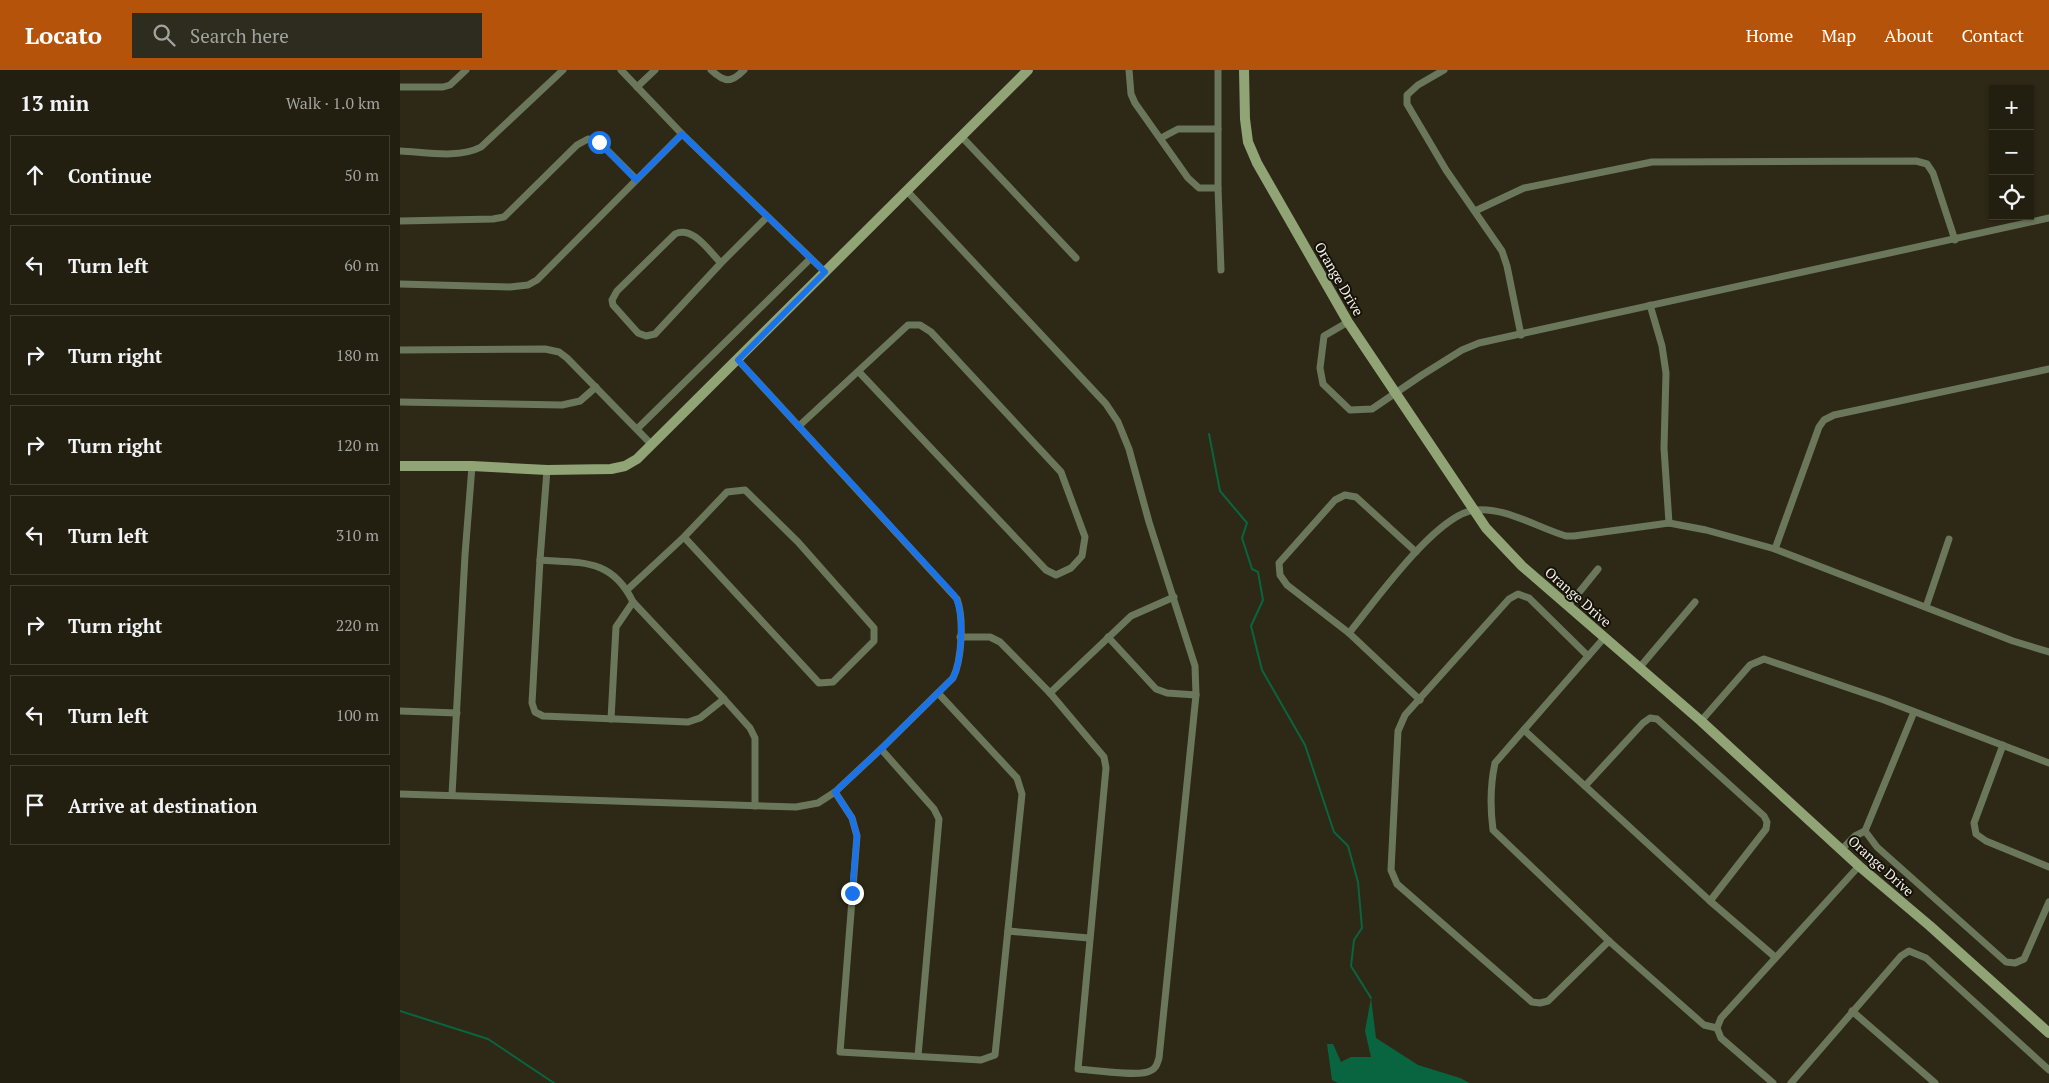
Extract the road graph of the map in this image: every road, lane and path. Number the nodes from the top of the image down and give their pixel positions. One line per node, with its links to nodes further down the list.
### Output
1 (466, 70): 12 (street)
2 (563, 70): 18 (street)
3 (621, 70): 13 (street)
4 (655, 70): 13 (street)
5 (711, 70): 6 (street)
6 (744, 70)
7 (1028, 70): 16 (street)
8 (1129, 70): 17 (street)
9 (1218, 70): 14 (street)
10 (1244, 70): 34 (street, Orange Drive)
11 (1444, 70): 22 (street)
12 (400, 87)
13 (637, 87): 15 (street)
14 (1218, 129): 17 (street); 20 (street)
15 (682, 134): 19 (street); 23 (street)
16 (961, 136): 21 (street); 27 (street)
17 (1161, 138): 20 (street)
18 (400, 151)
19 (636, 180): 25 (street); 32 (street)
20 (1218, 188): 30 (street)
21 (907, 191): 31 (street); 58 (street)
22 (1475, 211): 26 (street); 35 (street)
23 (766, 217): 28 (street); 29 (street)
24 (2049, 218): 26 (street)
25 (400, 221)
26 (1955, 240): 33 (street)
27 (1076, 258)
28 (810, 259): 31 (street); 44 (street)
29 (721, 263): 29 (street)
30 (1221, 270)
31 (825, 272): 37 (street)
32 (400, 284)
33 (1650, 305): 35 (street); 50 (street)
34 (1348, 322): 41 (street, Orange Drive); 41 (street)
35 (1521, 334): 41 (street)
36 (400, 350): 40 (street)
37 (738, 360): 43 (street); 45 (street)
38 (2049, 369): 53 (street)
39 (859, 372): 39 (street); 43 (street)
40 (596, 387): 42 (street); 44 (street)
41 (1397, 394): 49 (street, Orange Drive)
42 (400, 402)
43 (799, 426): 64 (street)
44 (638, 428): 45 (street)
45 (652, 444): 48 (street)
46 (400, 466): 47 (street)
47 (472, 466): 48 (street); 77 (street)
48 (547, 470): 55 (street)
49 (1474, 510): 50 (street); 54 (street); 61 (street, Orange Drive)
50 (1669, 523): 53 (street)
51 (684, 537): 51 (street); 57 (street)
52 (1949, 539): 62 (street)
53 (1775, 549): 62 (street)
54 (1416, 552): 63 (street); 63 (street)
55 (540, 560): 57 (street); 78 (street)
56 (1598, 569): 61 (street)
57 (627, 590): 59 (street)
58 (1174, 597): 65 (street); 72 (street)
59 (633, 602): 73 (street); 78 (street)
60 (1695, 602): 69 (street)
61 (1568, 606): 66 (street, Orange Drive)
62 (1926, 607): 67 (street)
63 (1349, 634): 74 (street)
64 (960, 637): 70 (street); 71 (street)
65 (1108, 637): 71 (street); 72 (street)
66 (1604, 638): 68 (street); 69 (street, Orange Drive)
67 (2049, 652)
68 (1588, 656): 74 (street); 80 (street)
69 (1640, 666): 79 (street, Orange Drive)
70 (938, 693): 82 (street); 95 (street)
71 (1050, 694): 96 (street)
72 (1196, 695): 96 (street)
73 (724, 699): 78 (street); 88 (street)
74 (1420, 700): 97 (street)
75 (400, 711): 77 (street)
76 (1914, 712): 79 (street); 81 (street); 89 (street)
77 (457, 713): 87 (street)
78 (612, 719)
79 (1701, 721): 90 (street, Orange Drive)
80 (1524, 730): 84 (street); 97 (street)
81 (2003, 745): 83 (street); 92 (street)
82 (881, 749): 85 (street); 102 (street)
83 (2049, 763)
84 (1585, 786): 93 (street); 93 (street)
85 (835, 792): 88 (street); 102 (street)
86 (400, 794): 87 (street)
87 (452, 795): 88 (street)
88 (755, 806)
89 (1865, 831): 90 (street); 94 (street)
90 (1842, 849): 91 (street, Orange Drive)
91 (1859, 866): 98 (street); 101 (street, Orange Drive)
92 (2049, 867)
93 (1710, 901): 98 (street)
94 (2049, 902)
95 (1008, 931): 96 (street); 102 (street)
96 (1089, 938)
97 (1608, 941): 100 (street)
98 (1775, 957): 100 (street)
99 (1852, 1011): 103 (street); 105 (street); 106 (street)
100 (1717, 1028): 104 (street)
101 (2049, 1033)
102 (918, 1056)
103 (2049, 1070)
104 (1773, 1083)
105 (1792, 1083)
106 (1935, 1083)

